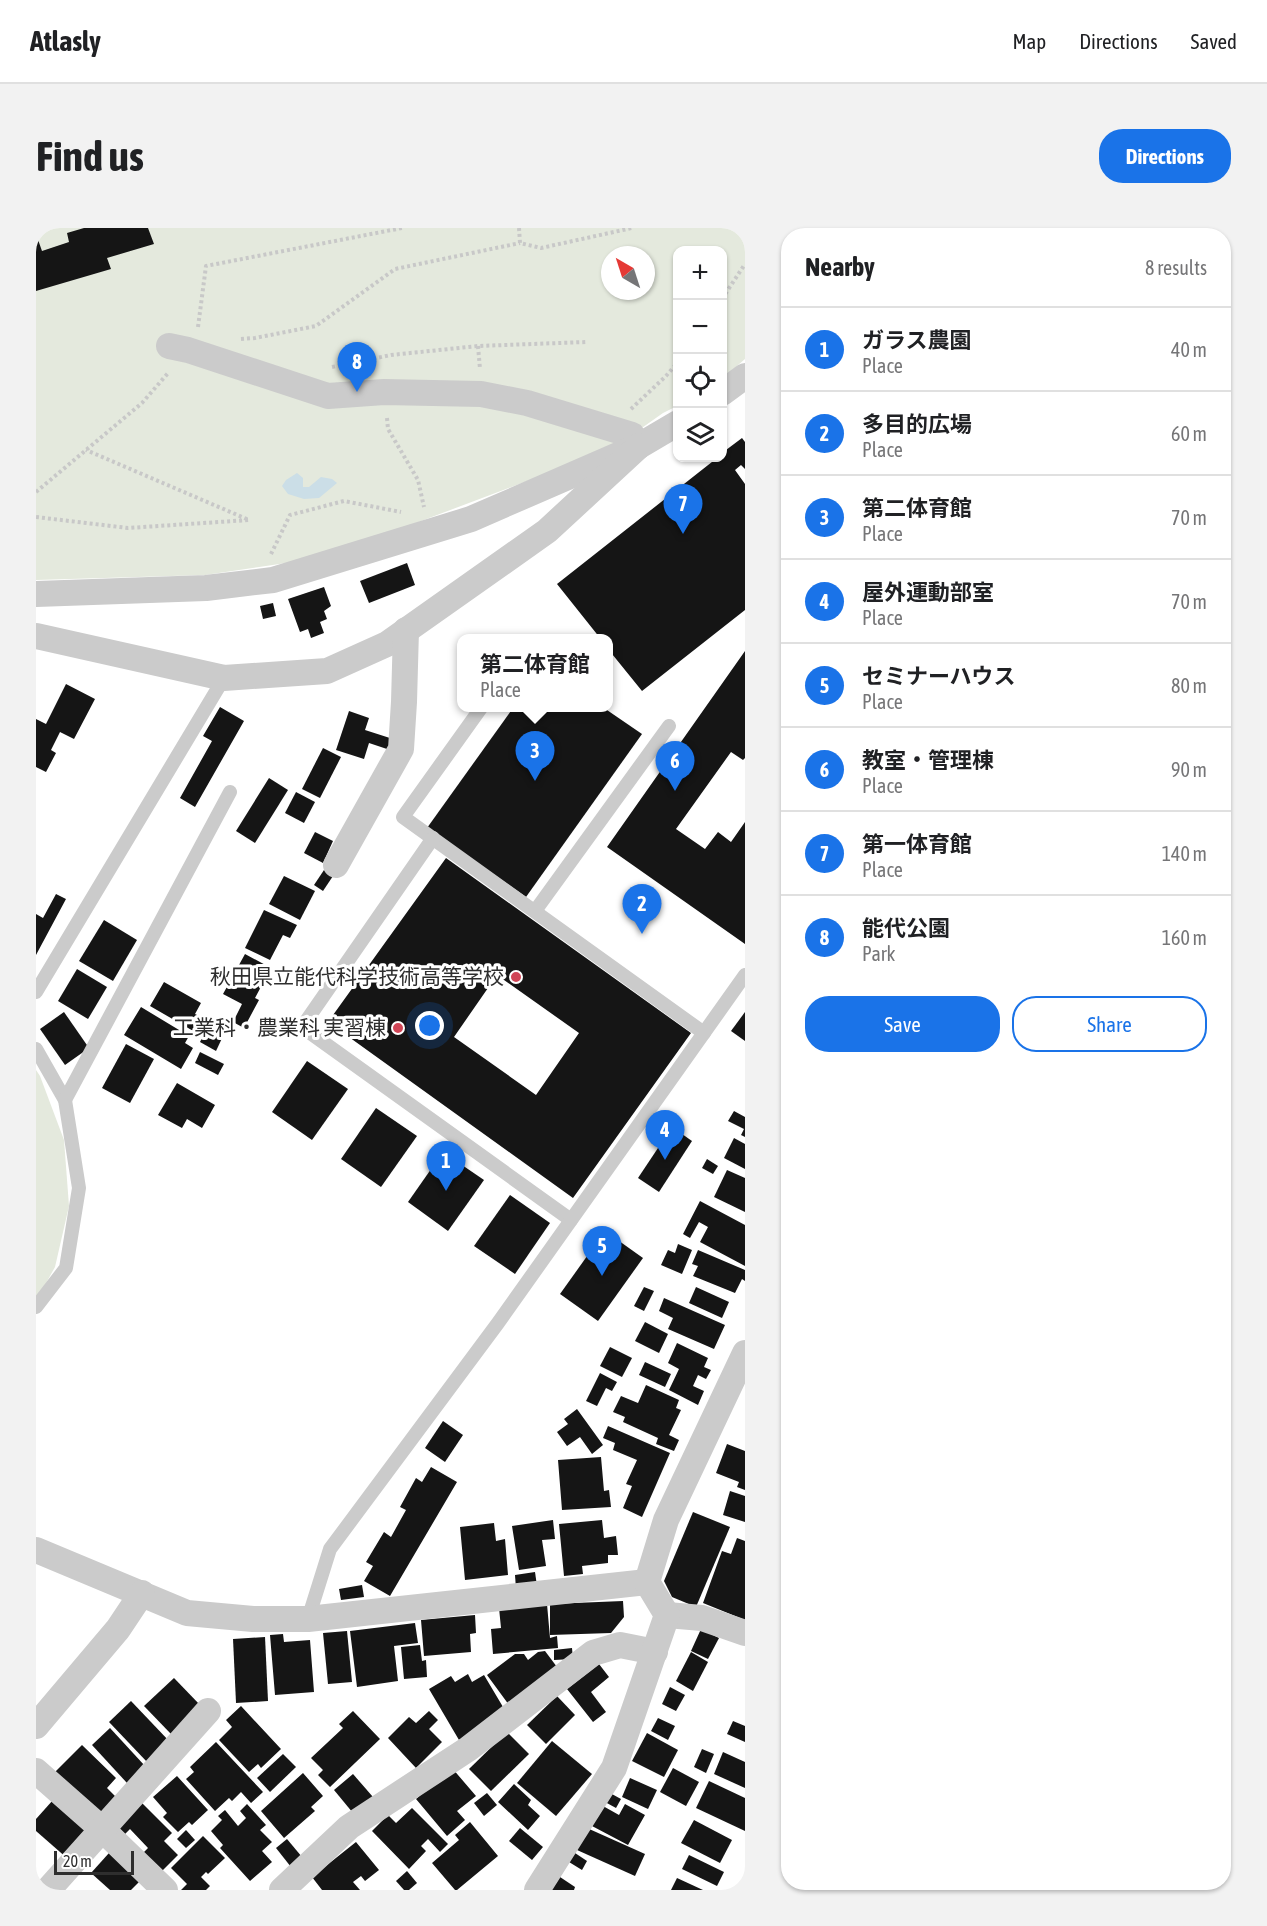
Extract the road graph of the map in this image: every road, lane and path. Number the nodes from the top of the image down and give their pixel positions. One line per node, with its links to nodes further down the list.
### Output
1 (402, 228): 8 (path)
2 (519, 228): 4 (path)
3 (632, 228): 4 (path)
4 (520, 243): 7 (path)
5 (745, 264): 6 (path)
6 (727, 293)
7 (233, 339)
8 (185, 342): 14 (street); 18 (path)
9 (586, 342): 11 (path)
10 (673, 368): 16 (path)
11 (322, 370)
12 (745, 376): 13 (street)
13 (727, 390)
14 (384, 392): 16 (street); 21 (path)
15 (673, 426): 17 (street)
16 (611, 428): 17 (street)
17 (639, 446): 21 (street); 24 (street)
18 (86, 450): 19 (path); 20 (path)
19 (36, 492)
20 (36, 517)
21 (429, 524): 22 (street); 22 (path)
22 (258, 582): 23 (street)
23 (36, 594)
24 (406, 630): 26 (street); 31 (street)
25 (36, 636): 26 (street)
26 (224, 678): 34 (lane)
27 (478, 712): 30 (lane)
28 (669, 726): 32 (lane)
29 (230, 792): 37 (lane)
30 (433, 838): 32 (lane); 38 (lane)
31 (336, 866)
32 (535, 911): 35 (lane)
33 (745, 975): 35 (lane)
34 (36, 992)
35 (704, 1033): 38 (lane)
36 (36, 1049): 37 (lane)
37 (65, 1100): 39 (lane)
38 (571, 1220): 45 (lane)
39 (36, 1307)
40 (745, 1353): 42 (street)
41 (36, 1550): 43 (street)
42 (647, 1582): 44 (street); 45 (street)
43 (142, 1593): 45 (street); 49 (street)
44 (667, 1615): 46 (street); 47 (street)
45 (308, 1620)
46 (745, 1633)
47 (655, 1652): 54 (street); 55 (street)
48 (208, 1711): 51 (street)
49 (36, 1726)
50 (36, 1771): 51 (street)
51 (103, 1830): 52 (street); 53 (street)
52 (48, 1890)
53 (165, 1890)
54 (282, 1890)
55 (537, 1890)

